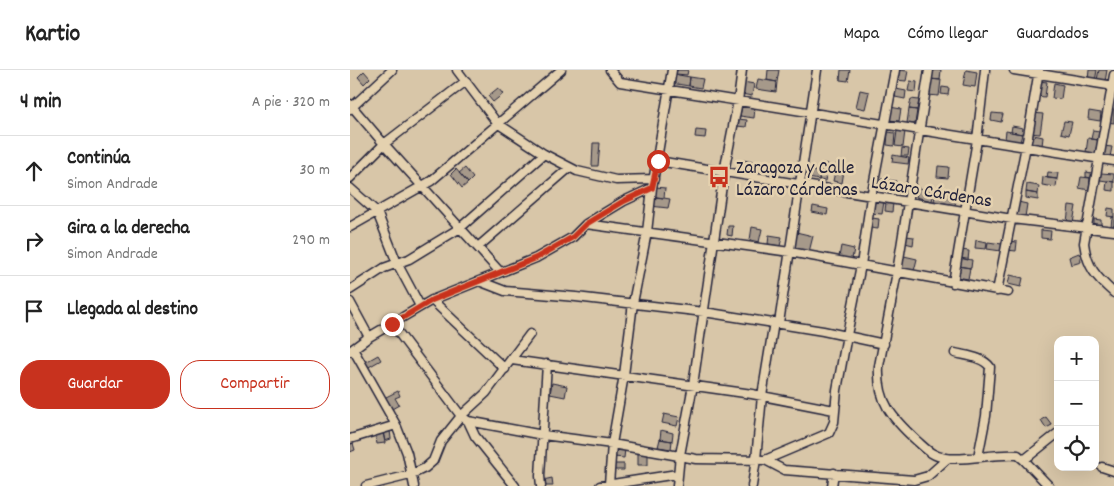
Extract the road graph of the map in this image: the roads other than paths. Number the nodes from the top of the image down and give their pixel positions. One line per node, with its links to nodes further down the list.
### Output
1 (392, 70): 18 (street)
2 (457, 70): 14 (street)
3 (561, 70): 20 (street)
4 (610, 70): 16 (street)
5 (672, 70): 16 (street)
6 (742, 70): 17 (street)
7 (817, 70): 19 (street)
8 (894, 70): 21 (street)
9 (929, 70): 22 (street)
10 (985, 70): 23 (street)
11 (1014, 70): 12 (street)
12 (1039, 72): 15 (street); 25 (street)
13 (1114, 75): 15 (street)
14 (466, 81): 20 (street); 24 (street)
15 (1113, 86): 27 (street)
16 (669, 90): 17 (street); 28 (street)
17 (738, 101): 19 (street); 31 (street)
18 (351, 107): 24 (street)
19 (810, 113): 21 (street); 34 (street)
20 (497, 123): 26 (street); 35 (street)
21 (884, 124): 22 (street); 38 (street)
22 (920, 130): 23 (street); 39 (street)
23 (977, 140): 25 (street); 41 (street)
24 (384, 144): 32 (street); 35 (street)
25 (1025, 147): 27 (street); 42 (street)
26 (544, 154): 30 (street); 45 (street)
27 (1098, 159): 29 (street); 46 (street)
28 (658, 161): 31 (street, Lázaro Cárdenas); 33 (street)
29 (1114, 161)
30 (569, 168): 33 (street); 50 (street)
31 (724, 172): 34 (street, Lázaro Cárdenas); 49 (street)
32 (350, 178)
33 (654, 179): 37 (street)
34 (799, 184): 38 (street, Lázaro Cárdenas); 51 (street)
35 (423, 186): 40 (street); 45 (street)
36 (350, 188): 40 (street)
37 (652, 188): 43 (street); 48 (street)
38 (871, 197): 39 (street, Lázaro Cárdenas); 53 (street)
39 (908, 202): 41 (street, Lázaro Cárdenas); 55 (street)
40 (377, 212): 44 (street); 52 (street)
41 (964, 212): 42 (street, Lázaro Cárdenas); 57 (street)
42 (1012, 219): 46 (street, Lázaro Cárdenas); 59 (street)
43 (586, 224): 48 (street); 54 (street)
44 (350, 227)
45 (460, 228): 50 (street); 52 (street)
46 (1086, 228): 47 (street, Lázaro Cárdenas); 61 (street)
47 (1114, 231)
48 (647, 232): 49 (street); 64 (street)
49 (713, 241): 51 (street); 66 (street)
50 (478, 247): 54 (street)
51 (790, 252): 53 (street); 67 (street)
52 (397, 263): 58 (street); 65 (street)
53 (861, 265): 55 (street); 70 (street)
54 (500, 272): 56 (street)
55 (897, 272): 57 (street); 72 (street)
56 (479, 281): 62 (street); 64 (street)
57 (953, 283): 59 (street)
58 (350, 290)
59 (997, 291): 60 (street)
60 (1008, 292)
61 (1114, 293)
62 (432, 300): 65 (street); 77 (street)
63 (350, 302): 71 (street)
64 (633, 303): 66 (street); 78 (street)
65 (420, 306): 68 (street)
66 (704, 312): 67 (street); 79 (street)
67 (776, 323): 70 (street); 80 (street)
68 (392, 324): 71 (street); 82 (street)
69 (530, 334): 75 (street)
70 (847, 335): 72 (street); 81 (street)
71 (369, 337): 73 (street)
72 (884, 344): 92 (street)
73 (352, 350): 84 (street)
74 (955, 353): 90 (street)
75 (512, 360): 76 (street); 77 (street)
76 (547, 364): 78 (street); 85 (street)
77 (505, 368): 82 (street)
78 (624, 375): 79 (street); 88 (street)
79 (693, 385): 80 (street); 89 (street)
80 (762, 396): 81 (street); 91 (street)
81 (834, 410): 93 (street)
82 (461, 416): 83 (street); 98 (street)
83 (468, 421): 85 (street); 103 (street)
84 (396, 425): 87 (street); 98 (street)
85 (543, 435): 88 (street); 104 (street)
86 (1054, 436): 94 (street)
87 (350, 439)
88 (612, 444): 89 (street); 100 (street)
89 (680, 455): 91 (street); 99 (street)
90 (978, 457): 92 (street); 94 (street)
91 (756, 459): 93 (street); 107 (street)
92 (947, 459): 97 (street)
93 (765, 460): 97 (street)
94 (1024, 460): 109 (street)
95 (1102, 467): 96 (street)
96 (1114, 471)
97 (834, 473): 108 (street)
98 (410, 474): 101 (street); 102 (street)
99 (677, 474): 100 (street); 106 (street)
100 (609, 484): 105 (street)
101 (366, 486)
102 (414, 486)
103 (515, 486)
104 (541, 486)
105 (600, 486)
106 (676, 486)
107 (752, 486)
108 (832, 486)
109 (1049, 486)

